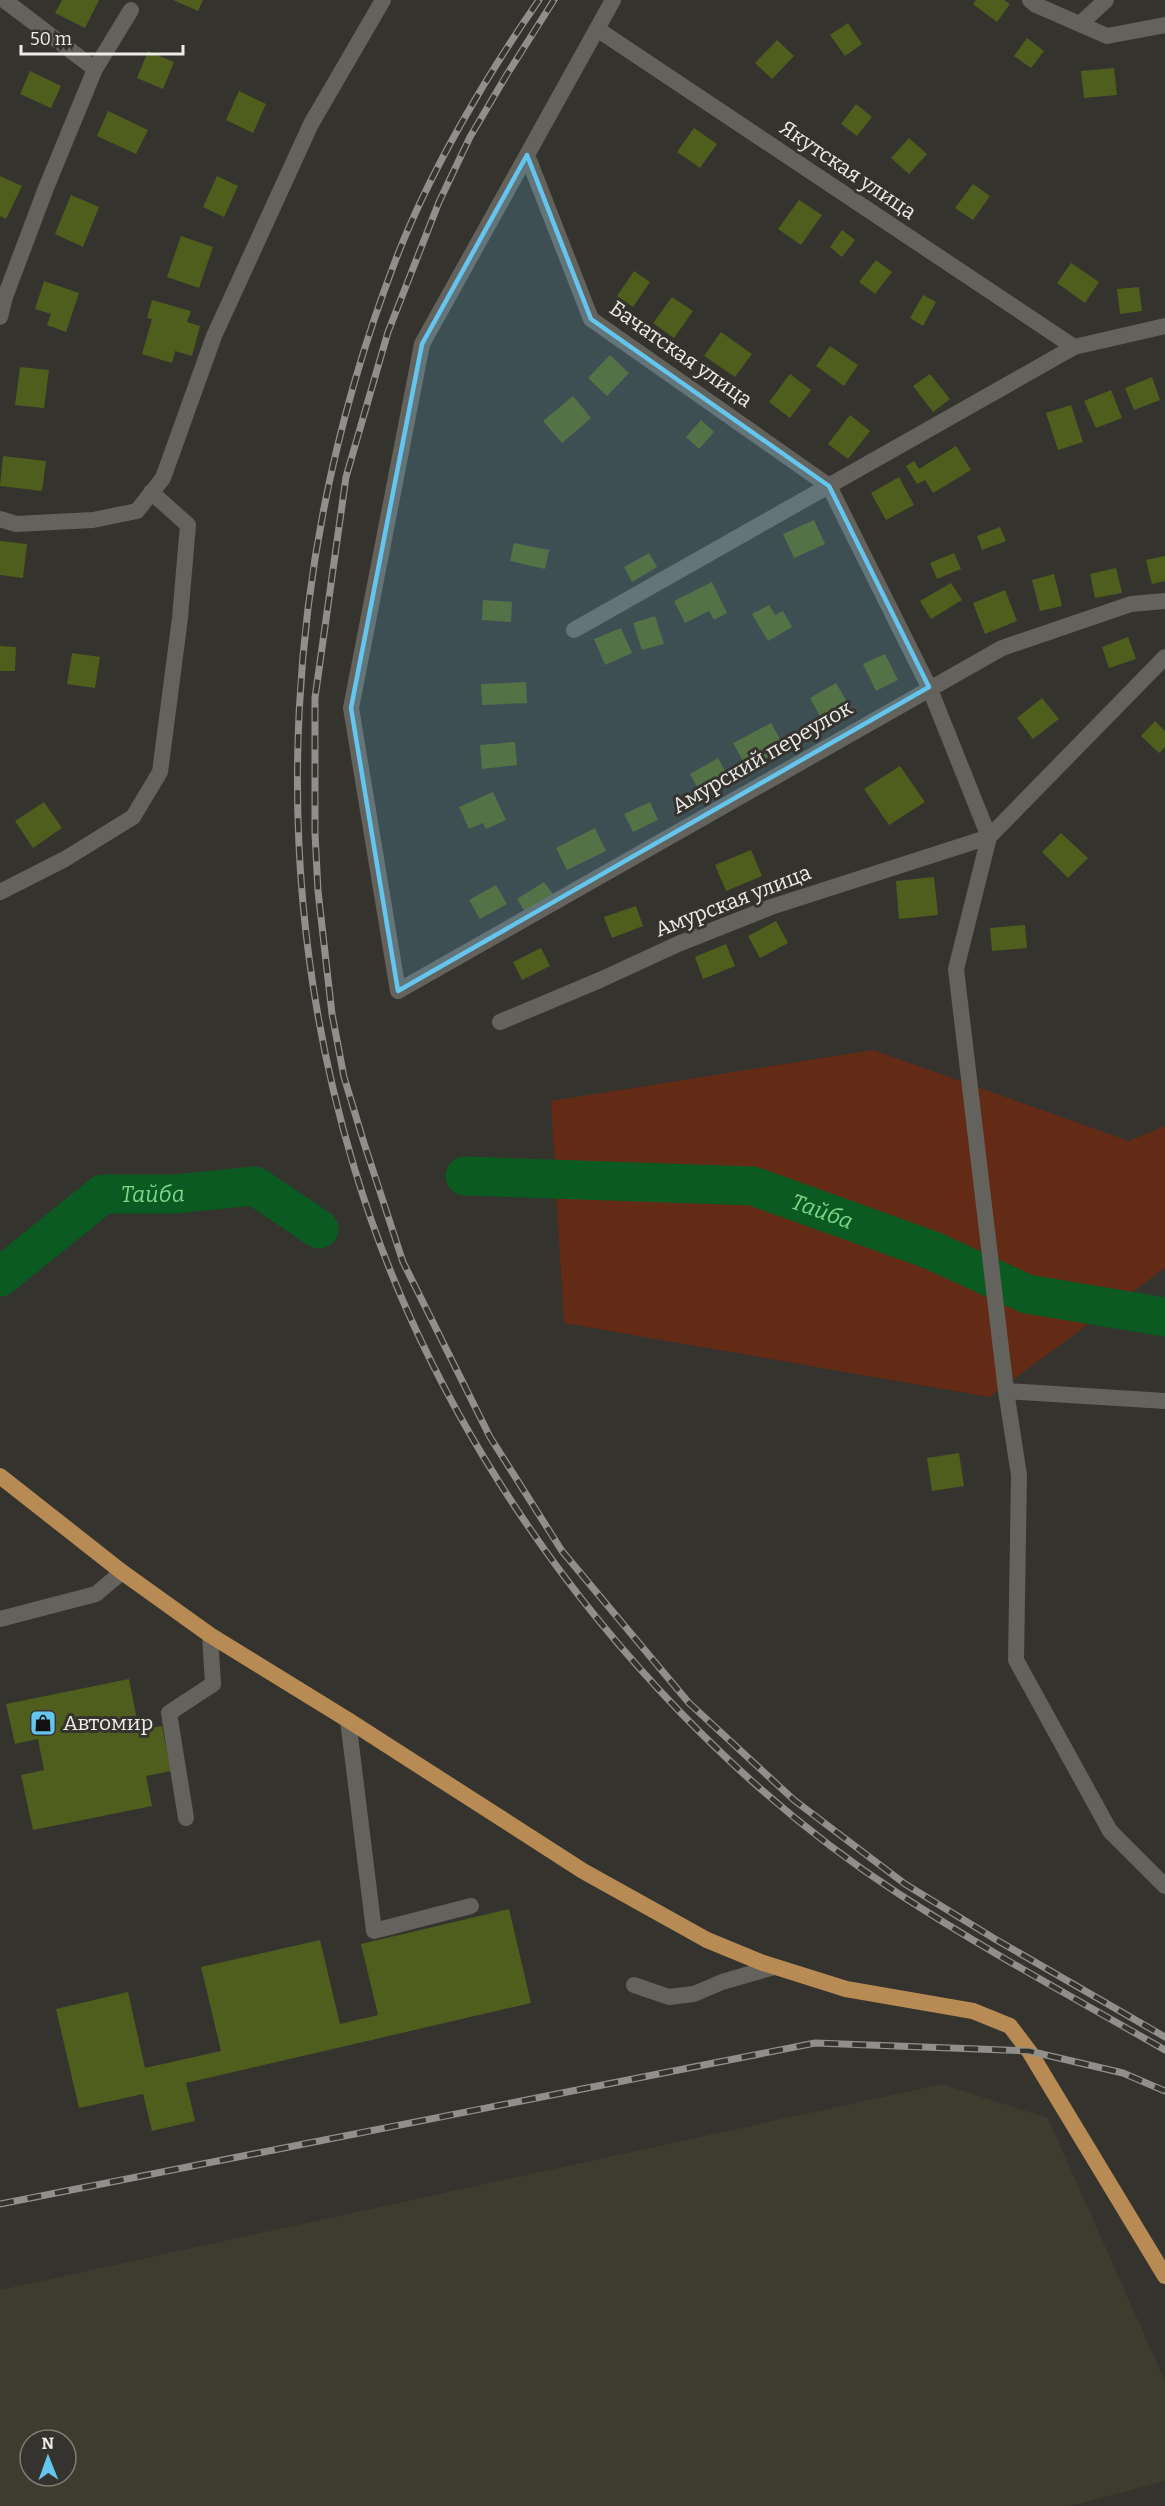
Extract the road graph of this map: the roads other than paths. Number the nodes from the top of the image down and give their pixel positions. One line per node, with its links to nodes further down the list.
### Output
1 (4, 0): 10 (street)
2 (383, 0): 16 (street)
3 (614, 0): 9 (street)
4 (1030, 0): 7 (street)
5 (1106, 0): 7 (street)
6 (131, 10): 10 (street)
7 (1080, 24): 8 (street)
8 (1165, 25)
9 (597, 29): 11 (street); 14 (street, Якутская улица)
10 (95, 69): 12 (street)
11 (527, 155): 15 (street, Бачатская улица); 21 (street, Амурский переулок)
12 (0, 317)
13 (1165, 327): 14 (street)
14 (1074, 347): 15 (street)
15 (829, 486): 19 (street); 21 (street, Бачатская улица)
16 (151, 492): 17 (street); 23 (street)
17 (0, 519)
18 (1165, 601): 21 (street, Амурский переулок)
19 (574, 630)
20 (1165, 657): 22 (street)
21 (929, 687): 22 (street, Бачатская улица)
22 (989, 837): 24 (street, Амурская улица); 25 (street)
23 (0, 892)
24 (500, 1022)
25 (1006, 1391): 26 (street); 33 (street)
26 (1165, 1401)
27 (0, 1476): 28 (main road)
28 (122, 1572): 29 (street); 30 (main road)
29 (0, 1619)
30 (210, 1635): 31 (main road); 32 (street)
31 (348, 1720): 34 (street); 35 (main road)
32 (186, 1818)
33 (1165, 1886)
34 (471, 1906)
35 (774, 1967): 36 (street); 37 (main road)
36 (634, 1986)
37 (1165, 2276)

